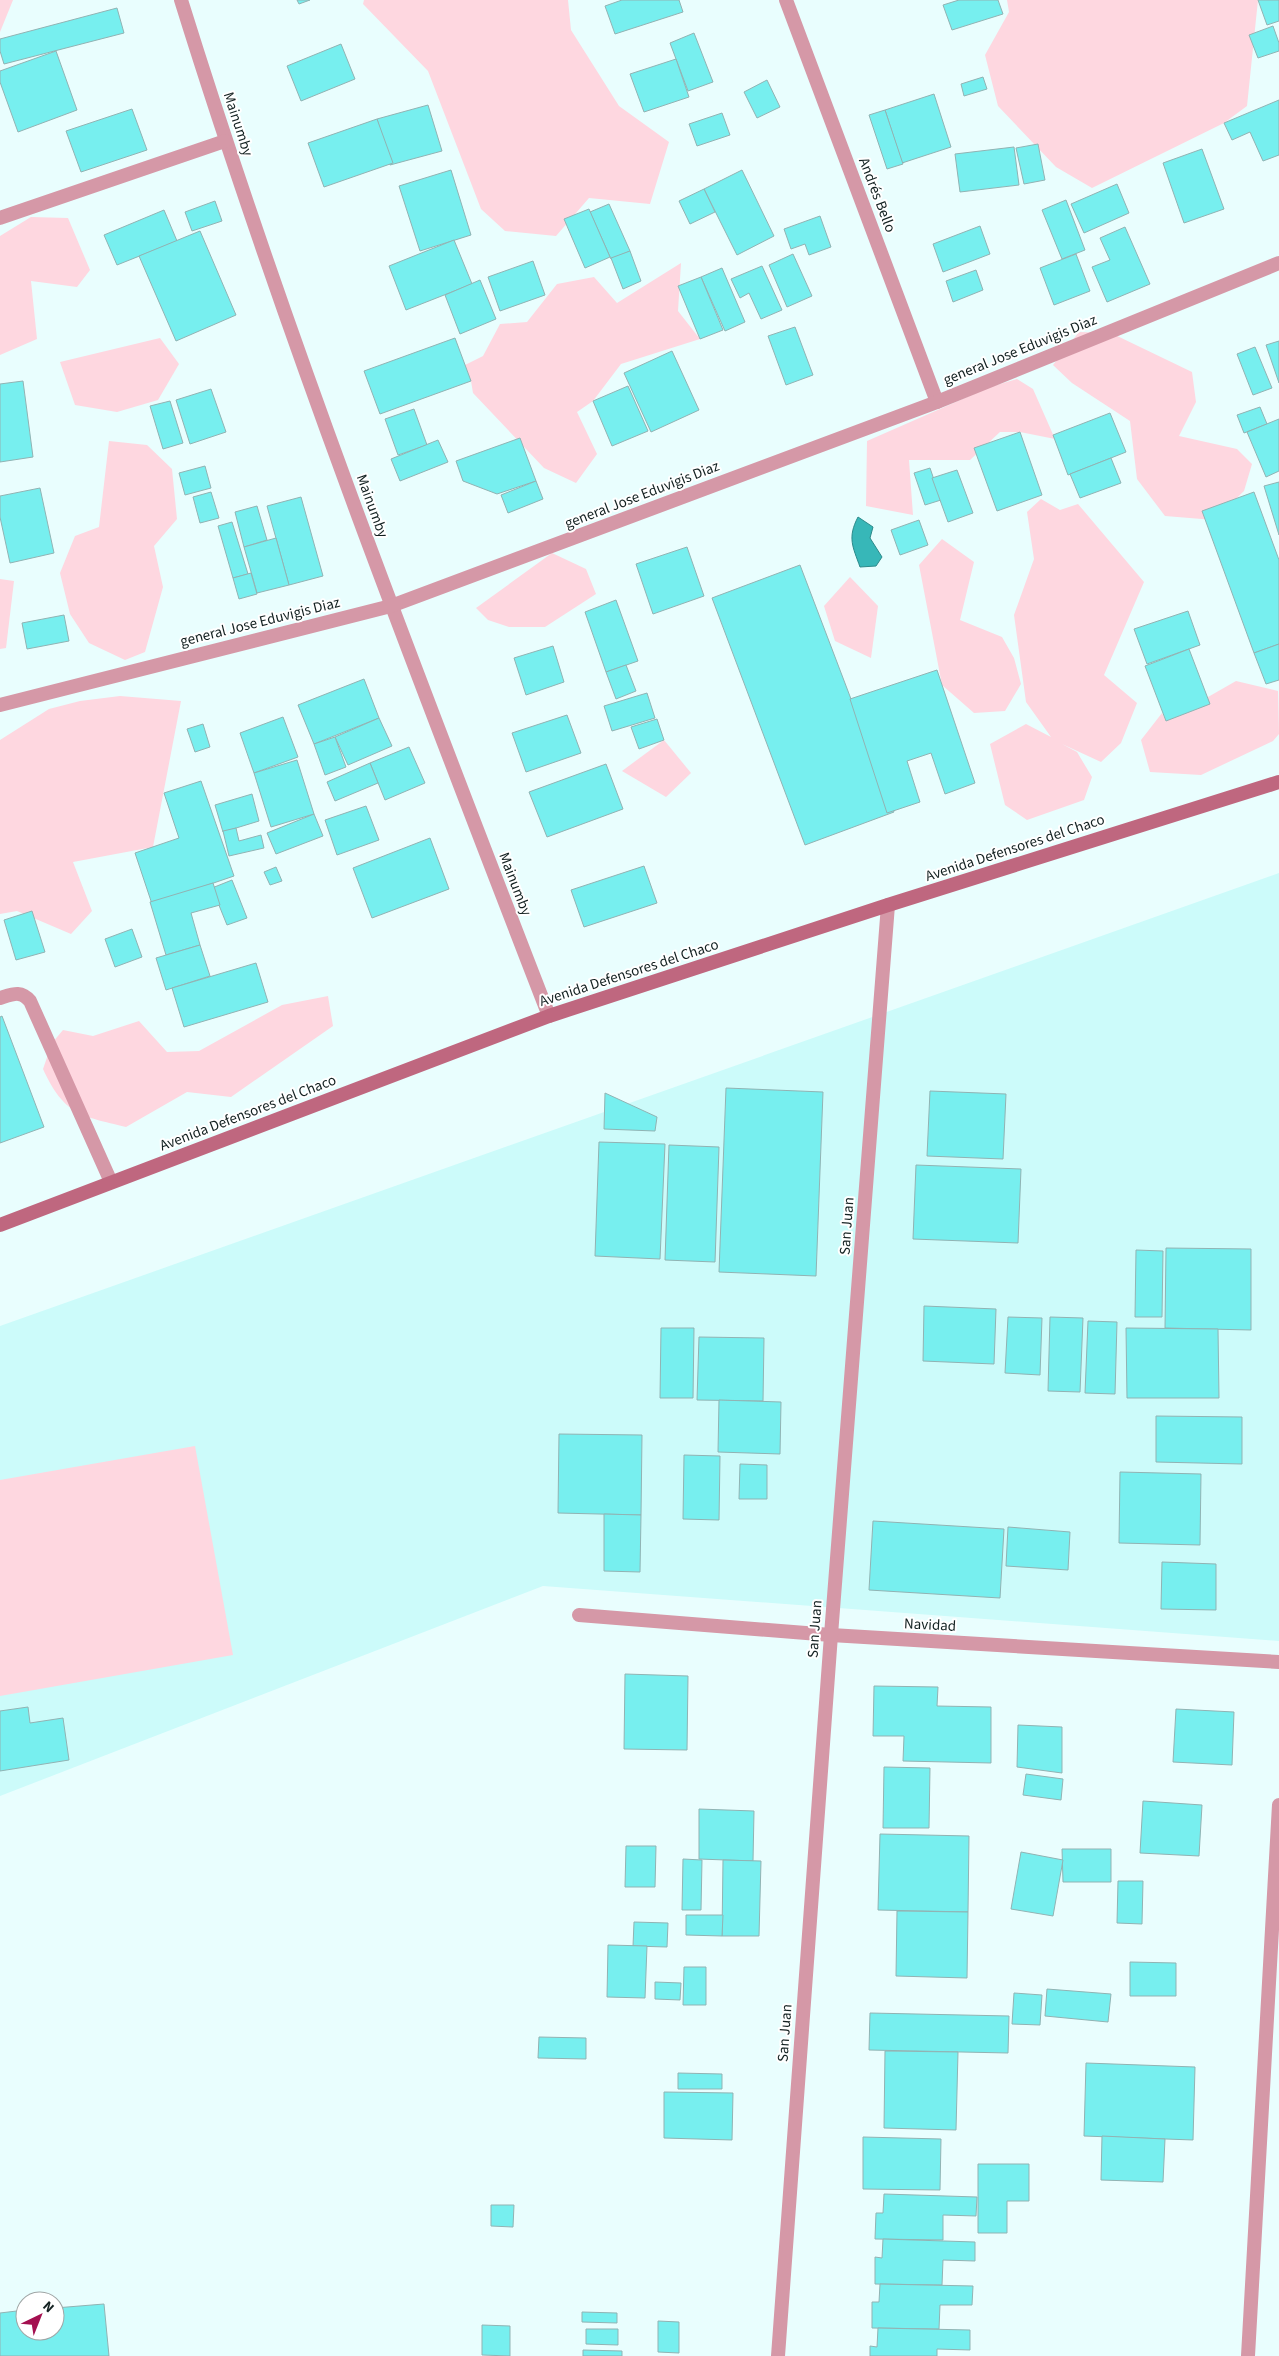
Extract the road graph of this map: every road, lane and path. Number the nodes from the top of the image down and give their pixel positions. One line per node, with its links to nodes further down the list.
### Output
1 (181, 0): 3 (street, Mainumby)
2 (786, 0): 6 (street, Andrés Bello)
3 (225, 141): 4 (street); 7 (street, Mainumby)
4 (0, 218)
5 (1279, 263): 6 (street, general Jose Eduvigis Diaz)
6 (937, 402): 7 (street, general Jose Eduvigis Diaz)
7 (391, 606): 8 (street, general Jose Eduvigis Diaz); 12 (street, Mainumby)
8 (0, 705)
9 (1279, 782): 10 (main road, Avenida Defensores del Chaco)
10 (888, 905): 12 (main road, Avenida Defensores del Chaco); 16 (street, San Juan)
11 (0, 998): 13 (street)
12 (549, 1016): 13 (main road, Avenida Defensores del Chaco)
13 (111, 1182): 14 (main road, Avenida Defensores del Chaco)
14 (0, 1225)
15 (579, 1615): 16 (street, Navidad)
16 (831, 1636): 17 (street, Navidad); 19 (street, San Juan)
17 (1279, 1662)
18 (1279, 1805): 20 (street)
19 (778, 2356)
20 (1248, 2356)

